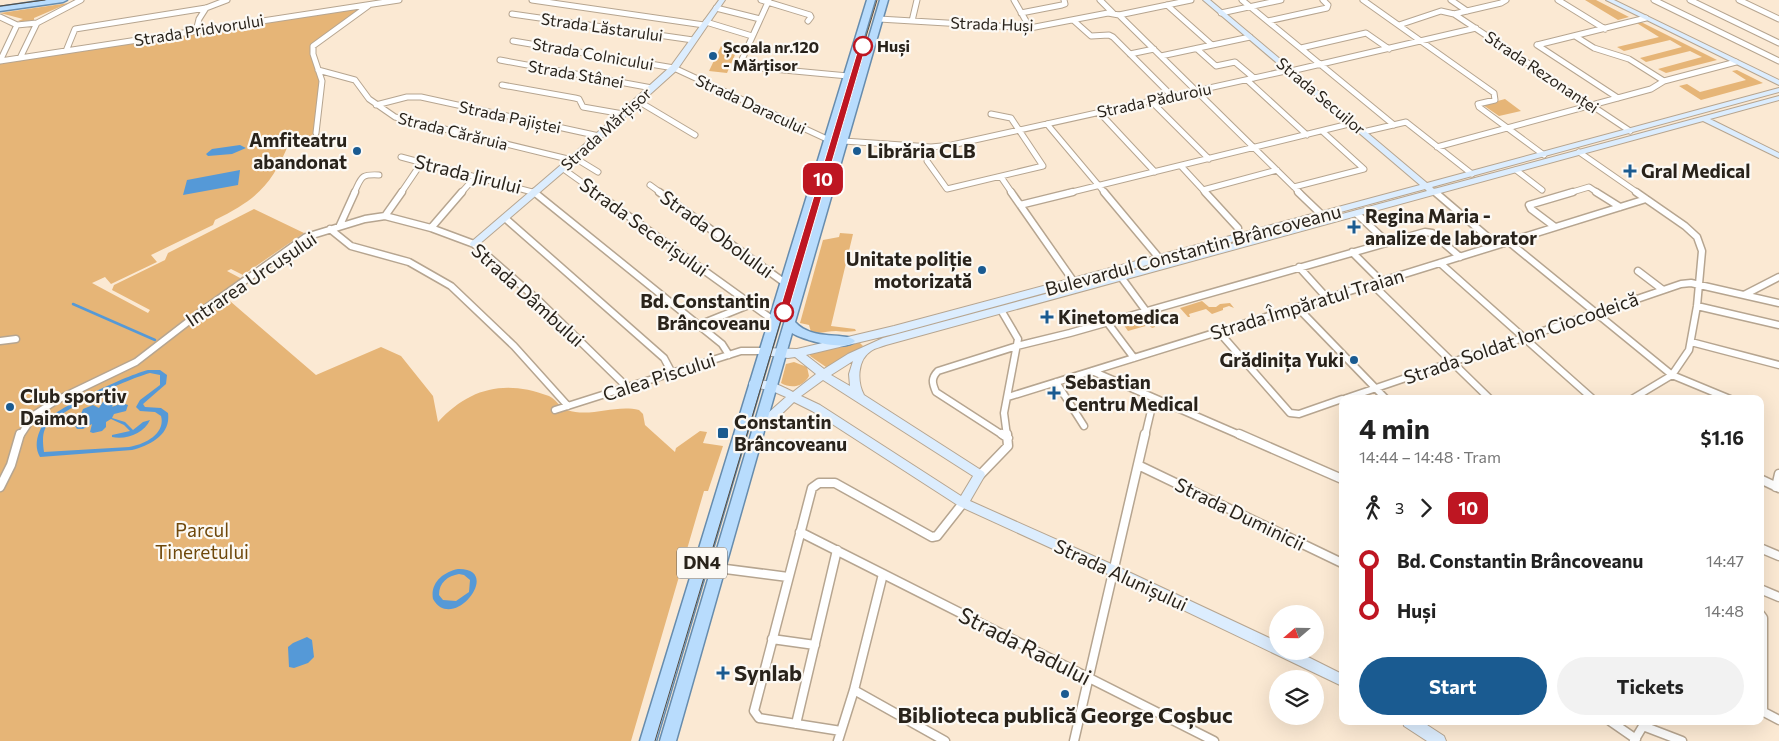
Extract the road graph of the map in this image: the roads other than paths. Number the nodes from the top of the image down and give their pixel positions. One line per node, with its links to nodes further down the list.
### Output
1 (22, 0): 30 (main road)
2 (63, 0): 35 (main road)
3 (81, 0): 52 (street)
4 (227, 0): 33 (street)
5 (399, 0): 29 (street, Strada Pridvorului)
6 (532, 0): 53 (street)
7 (722, 0): 34 (main road, Strada Mărțișor)
8 (761, 0): 28 (street)
9 (871, 0): 84 (main road, DN4)
10 (884, 0): 46 (main road, DN4)
11 (917, 0): 50 (street)
12 (1014, 0): 38 (street)
13 (1064, 0): 38 (street)
14 (1100, 0): 39 (street)
15 (1191, 0): 31 (street)
16 (1206, 0): 37 (main road, Strada Secuilor)
17 (1242, 0): 32 (street)
18 (1281, 0): 32 (street)
19 (1324, 0): 51 (street)
20 (1363, 0): 54 (street)
21 (1452, 0): 36 (street)
22 (1506, 0): 36 (street)
23 (1558, 0): 58 (street)
24 (1609, 0): 44 (main road)
25 (1654, 0): 78 (street)
26 (1690, 0): 66 (street)
27 (1739, 0): 47 (street)
28 (768, 1): 45 (street); 49 (street)
29 (373, 2): 59 (street, Strada Pridvorului); 82 (street)
30 (0, 3)
31 (1169, 3): 42 (street); 67 (street)
32 (1250, 6): 37 (street); 51 (street)
33 (206, 8): 59 (street); 72 (street)
34 (716, 8): 45 (street); 53 (main road, Strada Mărțișor)
35 (0, 9)
36 (1468, 10): 41 (street)
37 (1221, 12): 62 (main road, Strada Secuilor)
38 (1021, 13): 56 (street)
39 (1113, 13): 42 (street, Strada Huși); 48 (street, Strada Huși)
40 (512, 14): 63 (street, Strada Lăstarului)
41 (1454, 14): 54 (street); 57 (street, Strada Rezonanței)
42 (1119, 15): 70 (street)
43 (0, 17): 55 (street)
44 (1646, 18): 58 (street); 79 (main road)
45 (760, 19): 60 (street)
46 (879, 19): 50 (street, Strada Huși); 118 (main road, DN4)
47 (1779, 19)
48 (1073, 20): 56 (street, Strada Huși); 73 (street)
49 (808, 21)
50 (912, 21): 56 (street, Strada Huși)
51 (1268, 21): 69 (street)
52 (37, 23): 55 (street); 75 (street)
53 (705, 23): 60 (street); 63 (main road, Strada Mărțișor)
54 (1398, 25): 65 (street)
55 (18, 26): 77 (street)
56 (1030, 28)
57 (1476, 28): 65 (street, Strada Păduroiu); 99 (street, Strada Rezonanței)
58 (1605, 29): 61 (street)
59 (196, 31): 72 (street, Strada Pridvorului)
60 (752, 36): 84 (street)
61 (1575, 36): 87 (street); 94 (street)
62 (1250, 37): 67 (street); 83 (main road, Strada Secuilor)
63 (693, 40): 81 (main road, Strada Mărțișor)
64 (513, 41): 81 (street, Strada Colnicului)
65 (1421, 41): 71 (street, Strada Păduroiu); 107 (street)
66 (1779, 43)
67 (1212, 45): 68 (street)
68 (1197, 48): 74 (street); 85 (street)
69 (1301, 48): 71 (street); 80 (street)
70 (1154, 49): 73 (street); 74 (street)
71 (1389, 49): 80 (street, Strada Păduroiu)
72 (66, 50): 75 (street, Strada Pridvorului)
73 (1130, 54): 93 (street)
74 (1161, 56): 92 (street)
75 (20, 58): 77 (street, Strada Pridvorului)
76 (500, 60): 90 (street, Strada Stânei)
77 (0, 61)
78 (1779, 61)
79 (1736, 62): 87 (street); 88 (main road)
80 (1321, 64): 83 (street, Strada Păduroiu); 106 (street)
81 (674, 68): 90 (main road, Strada Mărțișor); 117 (street, Strada Daracului)
82 (318, 70): 98 (street, Strada Cărăruia); 112 (street)
83 (1291, 71): 85 (street, Strada Păduroiu); 104 (main road, Strada Secuilor)
84 (848, 76): 117 (main road, DN4)
85 (1254, 78): 86 (street, Strada Păduroiu)
86 (1247, 80): 92 (street, Strada Păduroiu); 114 (street)
87 (1664, 81): 94 (street)
88 (1779, 83)
89 (502, 85): 101 (street)
90 (652, 88): 96 (main road, Strada Mărțișor)
91 (1779, 90): 110 (main road, Bulevardul Constantin Brâncoveanu)
92 (1196, 91): 93 (street, Strada Păduroiu); 122 (street)
93 (1172, 96): 97 (street, Strada Păduroiu)
94 (1618, 98): 99 (street)
95 (1779, 98): 103 (main road, Bulevardul Constantin Brâncoveanu)
96 (638, 101): 101 (main road, Strada Mărțișor); 113 (street)
97 (1151, 101): 100 (street, Strada Păduroiu); 128 (street)
98 (376, 105): 115 (street, Strada Pajiștei); 127 (street, Strada Cărăruia)
99 (1591, 105): 107 (street); 110 (street, Strada Rezonanței)
100 (1099, 112): 105 (street, Strada Păduroiu); 135 (street)
101 (623, 114): 115 (main road, Strada Mărțișor)
102 (991, 114): 108 (street)
103 (1704, 119): 119 (main road, Bulevardul Constantin Brâncoveanu); 125 (main road)
104 (1352, 123): 109 (street); 111 (main road, Strada Secuilor)
105 (1047, 124): 108 (street, Strada Păduroiu); 141 (street)
106 (1394, 125): 111 (street); 121 (street)
107 (1507, 128): 121 (street); 124 (street)
108 (1019, 131): 120 (street, Strada Păduroiu); 139 (street)
109 (1322, 131): 114 (street); 142 (street)
110 (1630, 131): 116 (main road, Bulevardul Constantin Brâncoveanu)
111 (1363, 132): 143 (main road, Strada Secuilor)
112 (316, 133)
113 (695, 135)
114 (1307, 135): 122 (street)
115 (599, 136): 127 (main road, Strada Mărțișor)
116 (1603, 139): 119 (main road); 124 (main road, Bulevardul Constantin Brâncoveanu)
117 (828, 140): 118 (street, Strada Păduroiu); 172 (main road, DN4)
118 (844, 140): 120 (street, Strada Păduroiu); 188 (main road, DN4)
119 (1611, 144): 123 (main road, Bulevardul Constantin Brâncoveanu)
120 (931, 147): 139 (street)
121 (1437, 147): 136 (street)
122 (1254, 148): 128 (street); 132 (street)
123 (1579, 152): 133 (main road, Bulevardul Constantin Brâncoveanu); 147 (street)
124 (1544, 155): 136 (main road, Bulevardul Constantin Brâncoveanu)
125 (1779, 156)
126 (401, 157): 129 (street, Strada Jirului)
127 (573, 159): 131 (main road, Strada Mărțișor); 134 (street, Strada Cărăruia)
128 (1209, 159): 130 (street)
129 (422, 162): 138 (street, Strada Jirului); 152 (street)
130 (1181, 166): 135 (street); 144 (street)
131 (562, 168): 146 (main road, Strada Mărțișor); 180 (street, Strada Secerișului)
132 (1277, 170): 142 (street); 144 (street)
133 (1516, 170): 143 (main road, Bulevardul Constantin Brâncoveanu); 145 (street)
134 (598, 172)
135 (1155, 172): 141 (street)
136 (1472, 174): 143 (main road, Bulevardul Constantin Brâncoveanu)
137 (379, 175): 154 (street)
138 (477, 176): 146 (street, Strada Jirului); 156 (street)
139 (1001, 177): 148 (street)
140 (650, 185): 172 (street, Strada Obolului)
141 (1098, 185): 148 (street); 165 (street)
142 (1294, 187): 151 (street)
143 (1431, 189): 150 (main road, Bulevardul Constantin Brâncoveanu); 151 (main road, Bulevardul Constantin Brâncoveanu); 162 (street)
144 (1203, 190): 157 (street)
145 (1542, 190)
146 (535, 192): 153 (main road, Strada Mărțișor); 189 (street)
147 (1646, 199): 149 (street, Strada Împăratul Traian); 175 (street)
148 (1020, 204): 173 (street)
149 (1620, 207): 155 (street, Strada Împăratul Traian); 155 (street)
150 (1357, 214): 159 (street); 170 (main road, Bulevardul Constantin Brâncoveanu)
151 (1322, 215): 165 (main road, Bulevardul Constantin Brâncoveanu)
152 (385, 216): 154 (street, Strada Dâmbului); 156 (street, Strada Dâmbului)
153 (505, 218): 161 (main road, Strada Mărțișor); 207 (street)
154 (340, 225): 158 (street, Strada Dâmbului)
155 (1555, 227): 160 (street, Strada Împăratul Traian)
156 (431, 228): 161 (street, Strada Dâmbului)
157 (1238, 228)
158 (330, 230): 226 (street, Intrarea Urcușului); 236 (street, Intrarea Urcușului)
159 (1387, 242): 163 (street); 164 (street)
160 (1509, 242): 162 (street, Strada Împăratul Traian); 185 (street)
161 (474, 244): 214 (street, Strada Dâmbului)
162 (1497, 245): 164 (street, Strada Împăratul Traian)
163 (1352, 252): 167 (street); 171 (street)
164 (1460, 257): 166 (street, Strada Împăratul Traian)
165 (1160, 259): 173 (main road, Bulevardul Constantin Brâncoveanu)
166 (1440, 263): 171 (street, Strada Împăratul Traian); 192 (street)
167 (1299, 267): 178 (street); 184 (street)
168 (1638, 271): 176 (street)
169 (1779, 277): 177 (street)
170 (1121, 278): 183 (main road, Bulevardul Constantin Brâncoveanu); 184 (street)
171 (1382, 281): 174 (street, Strada Împăratul Traian)
172 (785, 282): 186 (main road, DN4)
173 (1074, 282): 195 (main road, Bulevardul Constantin Brâncoveanu)
174 (1372, 284): 178 (street, Strada Împăratul Traian); 204 (street)
175 (1699, 285): 176 (street, Strada Soldat Ion Ciocodeică); 177 (street, Strada Soldat Ion Ciocodeică); 181 (street)
176 (1663, 290): 185 (street, Strada Soldat Ion Ciocodeică)
177 (1743, 295): 179 (street, Strada Soldat Ion Ciocodeică)
178 (1328, 298): 182 (street, Strada Împăratul Traian)
179 (1779, 303)
180 (751, 304): 186 (street, Strada Secerișului); 189 (street)
181 (1697, 306): 190 (street); 196 (street)
182 (1297, 307): 191 (street, Strada Împăratul Traian); 213 (street)
183 (1001, 310): 197 (street); 198 (main road, Bulevardul Constantin Brâncoveanu)
184 (1146, 310): 187 (street)
185 (1595, 312): 192 (street, Strada Soldat Ion Ciocodeică); 209 (street)
186 (773, 320): 199 (main road, DN4)
187 (1107, 322): 197 (street); 203 (street)
188 (790, 323): 195 (main road); 200 (main road, DN4)
189 (699, 325): 202 (street)
190 (1779, 325)
191 (1219, 332): 203 (street, Strada Împăratul Traian); 225 (street, Strada Soldat Ion Ciocodeică)
192 (1523, 336): 204 (street, Strada Soldat Ion Ciocodeică); 218 (street)
193 (16, 339): 194 (street)
194 (0, 341)
195 (850, 341): 201 (main road, Bulevardul Constantin Brâncoveanu)
196 (1691, 342): 205 (street); 209 (street)
197 (1017, 346): 222 (street); 230 (street)
198 (869, 348): 208 (main road, Bulevardul Constantin Brâncoveanu); 224 (main road)
199 (764, 351): 200 (main road, Bulevardul Constantin Brâncoveanu); 202 (street, Calea Piscului); 211 (main road, DN4)
200 (781, 354): 201 (main road, Bulevardul Constantin Brâncoveanu); 212 (main road, DN4)
201 (797, 354): 208 (main road)
202 (729, 355): 207 (street, Calea Piscului)
203 (1134, 358): 206 (street, Strada Împăratul Traian)
204 (1451, 361): 213 (street, Strada Soldat Ion Ciocodeică); 217 (street)
205 (1779, 365)
206 (1092, 371): 210 (street, Strada Împăratul Traian); 223 (street)
207 (672, 373): 214 (street, Calea Piscului)
208 (824, 375): 221 (main road, Bulevardul Constantin Brâncoveanu); 224 (main road)
209 (1672, 375): 219 (street); 220 (street)
210 (1056, 382): 222 (street, Strada Împăratul Traian); 228 (street)
211 (754, 384): 212 (main road, Strada Alunișului); 266 (main road, DN4)
212 (772, 386): 221 (main road, Strada Alunișului); 229 (main road, DN4)
213 (1374, 386): 215 (street, Strada Soldat Ion Ciocodeică); 216 (street)
214 (627, 387): 226 (street, Calea Piscului)
215 (1353, 395)
216 (1382, 395)
217 (1486, 395)
218 (1589, 395)
219 (1639, 395)
220 (1720, 395)
221 (794, 396): 229 (main road, Bulevardul Constantin Brâncoveanu); 238 (main road, Strada Alunișului)
222 (1008, 397): 230 (street)
223 (1154, 398): 231 (street); 234 (street)
224 (861, 399): 233 (main road)
225 (1339, 400)
226 (568, 406): 227 (street, Calea Piscului)
227 (555, 410)
228 (1084, 426)
229 (760, 428): 244 (main road, DN4)
230 (1008, 438): 233 (street)
231 (1138, 465): 243 (street, Strada Duminicii); 245 (street)
232 (1779, 474): 237 (street)
233 (980, 475): 238 (main road)
234 (1339, 478)
235 (1764, 482): 237 (street)
236 (0, 487)
237 (1778, 487)
238 (963, 503): 239 (street); 245 (main road, Strada Alunișului)
239 (800, 532): 240 (street, Strada Radului); 247 (street)
240 (837, 550): 246 (street, Strada Radului); 251 (street)
241 (1764, 550): 242 (street)
242 (1779, 556)
243 (1339, 562)
244 (718, 568): 247 (street); 267 (main road, DN4)
245 (1114, 571): 252 (main road, Strada Alunișului); 254 (street)
246 (883, 574): 254 (street, Strada Radului); 256 (street)
247 (788, 577): 250 (street)
248 (1764, 591): 249 (street)
249 (1779, 597)
250 (772, 639): 251 (street); 259 (street)
251 (815, 645): 259 (street)
252 (1269, 645)
253 (1301, 660): 255 (main road)
254 (1087, 678): 269 (street); 270 (street, Strada Radului)
255 (1339, 679)
256 (854, 690): 264 (street); 268 (street)
257 (1764, 712): 258 (street)
258 (1779, 720)
259 (796, 724): 264 (street)
260 (1416, 725): 271 (main road)
261 (1615, 725): 265 (street)
262 (1644, 725): 265 (street)
263 (1649, 725): 272 (street)
264 (839, 736)
265 (1635, 740)
266 (648, 741)
267 (668, 741)
268 (946, 741)
269 (1074, 741)
270 (1214, 741)
271 (1438, 741)
272 (1682, 741)

